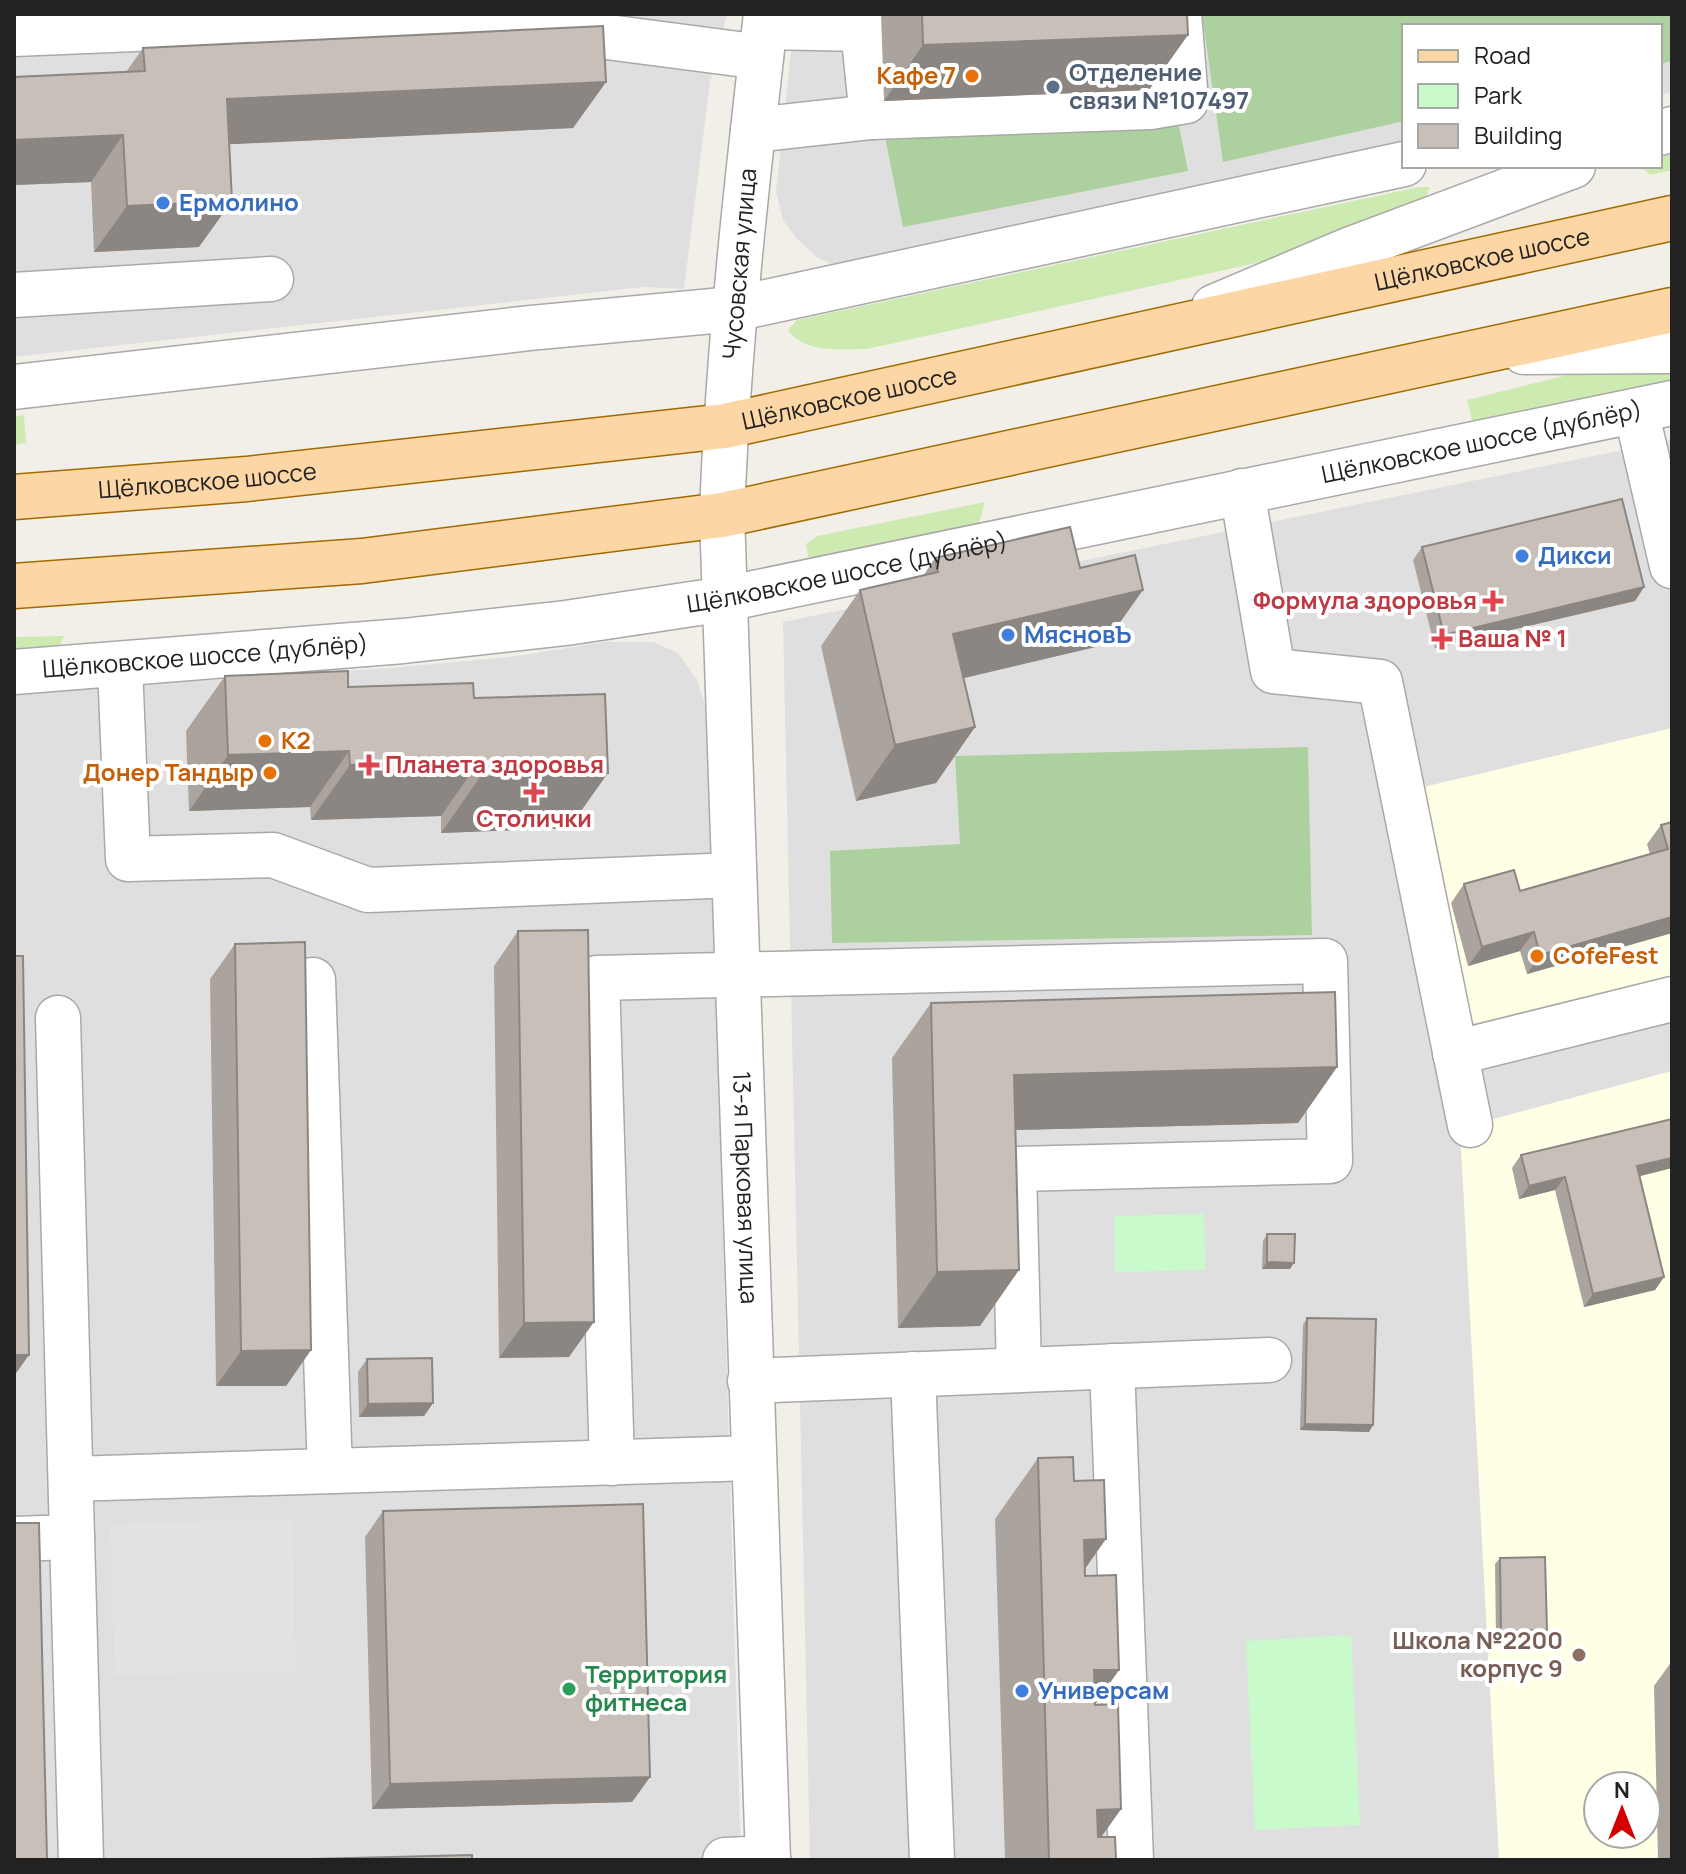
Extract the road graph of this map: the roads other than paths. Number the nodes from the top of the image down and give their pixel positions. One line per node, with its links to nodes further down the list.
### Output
1 (1179, 14): 4 (street)
2 (764, 33): 3 (street); 4 (street); 5 (street, Чусовская улица)
3 (14, 34)
4 (872, 117): 5 (street)
5 (753, 130): 11 (street, Чусовская улица)
6 (1402, 164): 11 (street)
7 (1568, 168): 13 (street)
8 (1672, 218): 13 (main road, Щёлковское шоссе)
9 (271, 279): 10 (street)
10 (14, 295)
11 (734, 309): 16 (street); 18 (street, Чусовская улица)
12 (1672, 310): 15 (main road)
13 (1156, 332): 18 (main road, Щёлковское шоссе)
14 (1672, 351): 15 (street)
15 (1473, 352): 21 (main road)
16 (14, 387)
17 (1654, 407): 19 (street, Щёлковское шоссе (дублёр)); 22 (street)
18 (725, 426): 20 (main road, Щёлковское шоссе); 21 (street, Чусовская улица)
19 (1242, 491): 24 (street, Щёлковское шоссе (дублёр)); 32 (street)
20 (14, 497)
21 (722, 515): 23 (main road); 24 (street, 13-я Парковая улица)
22 (1672, 566)
23 (14, 586)
24 (725, 599): 25 (street, Щёлковское шоссе (дублёр)); 27 (street, 13-я Парковая улица)
25 (120, 666): 26 (street, Щёлковское шоссе (дублёр)); 27 (street)
26 (14, 672)
27 (734, 875): 28 (street, 13-я Парковая улица)
28 (737, 975): 36 (street); 38 (street, 13-я Парковая улица); 40 (street)
29 (313, 980): 41 (street)
30 (1672, 999): 32 (street)
31 (58, 1018): 42 (street)
32 (1455, 1053): 33 (street)
33 (1470, 1125)
34 (1269, 1360): 35 (street)
35 (1112, 1366): 36 (street); 49 (street)
36 (1019, 1370): 37 (street)
37 (913, 1374): 38 (street); 48 (street)
38 (750, 1381): 39 (street, 13-я Парковая улица)
39 (753, 1458): 40 (street); 45 (street, 13-я Парковая улица)
40 (612, 1463): 41 (street)
41 (330, 1471): 42 (street)
42 (71, 1479): 43 (street)
43 (72, 1537): 44 (street); 46 (street)
44 (14, 1539)
45 (768, 1859): 47 (street)
46 (81, 1860)
47 (725, 1860)
48 (932, 1860)
49 (1131, 1860)

